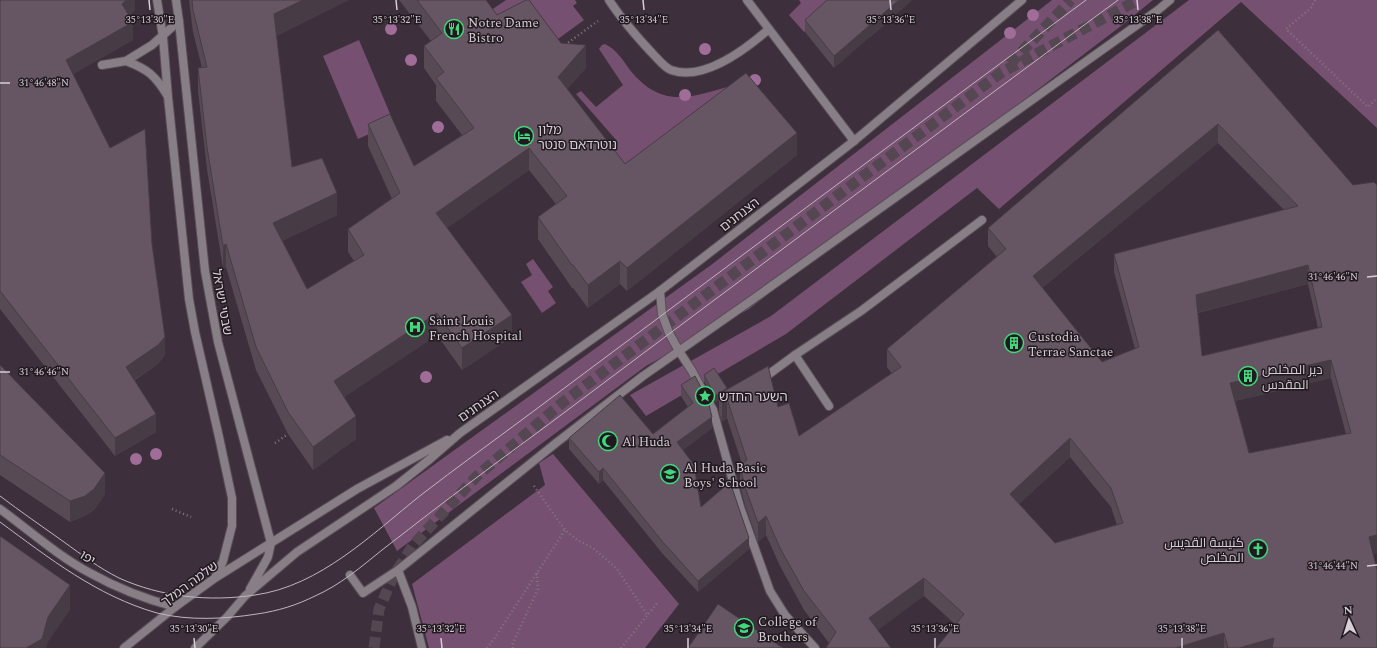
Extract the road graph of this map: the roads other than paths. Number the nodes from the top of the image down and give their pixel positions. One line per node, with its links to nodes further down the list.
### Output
1 (157, 0): 9 (street)
2 (176, 0): 7 (street, שבטי ישראל)
3 (609, 0): 8 (street)
4 (747, 0): 8 (street)
5 (1022, 0): 13 (street, הצנחנים)
6 (1170, 0): 16 (street)
7 (179, 21): 9 (street); 22 (street, שבטי ישראל)
8 (769, 29): 13 (street)
9 (163, 37): 10 (street); 12 (street)
10 (126, 61): 11 (street); 12 (street)
11 (102, 65)
12 (168, 97): 25 (street)
13 (854, 141): 15 (street, הצנחנים)
14 (982, 220): 17 (street)
15 (660, 291): 16 (street); 20 (street, הצנחנים)
16 (679, 351): 23 (street); 31 (street)
17 (795, 355): 18 (street); 19 (street)
18 (751, 386)
19 (829, 406)
20 (460, 433): 22 (street, הצנחנים); 26 (street, הצנחנים)
21 (0, 509): 27 (street, יפו)
22 (271, 543): 25 (street, שלמה המלך); 26 (street)
23 (398, 570): 24 (street); 30 (street)
24 (350, 574)
25 (215, 578): 27 (street, שלמה המלך)
26 (245, 596): 29 (street)
27 (175, 607): 28 (street, שלמה המלך)
28 (124, 648)
29 (195, 648)
30 (422, 648)
31 (815, 648)

